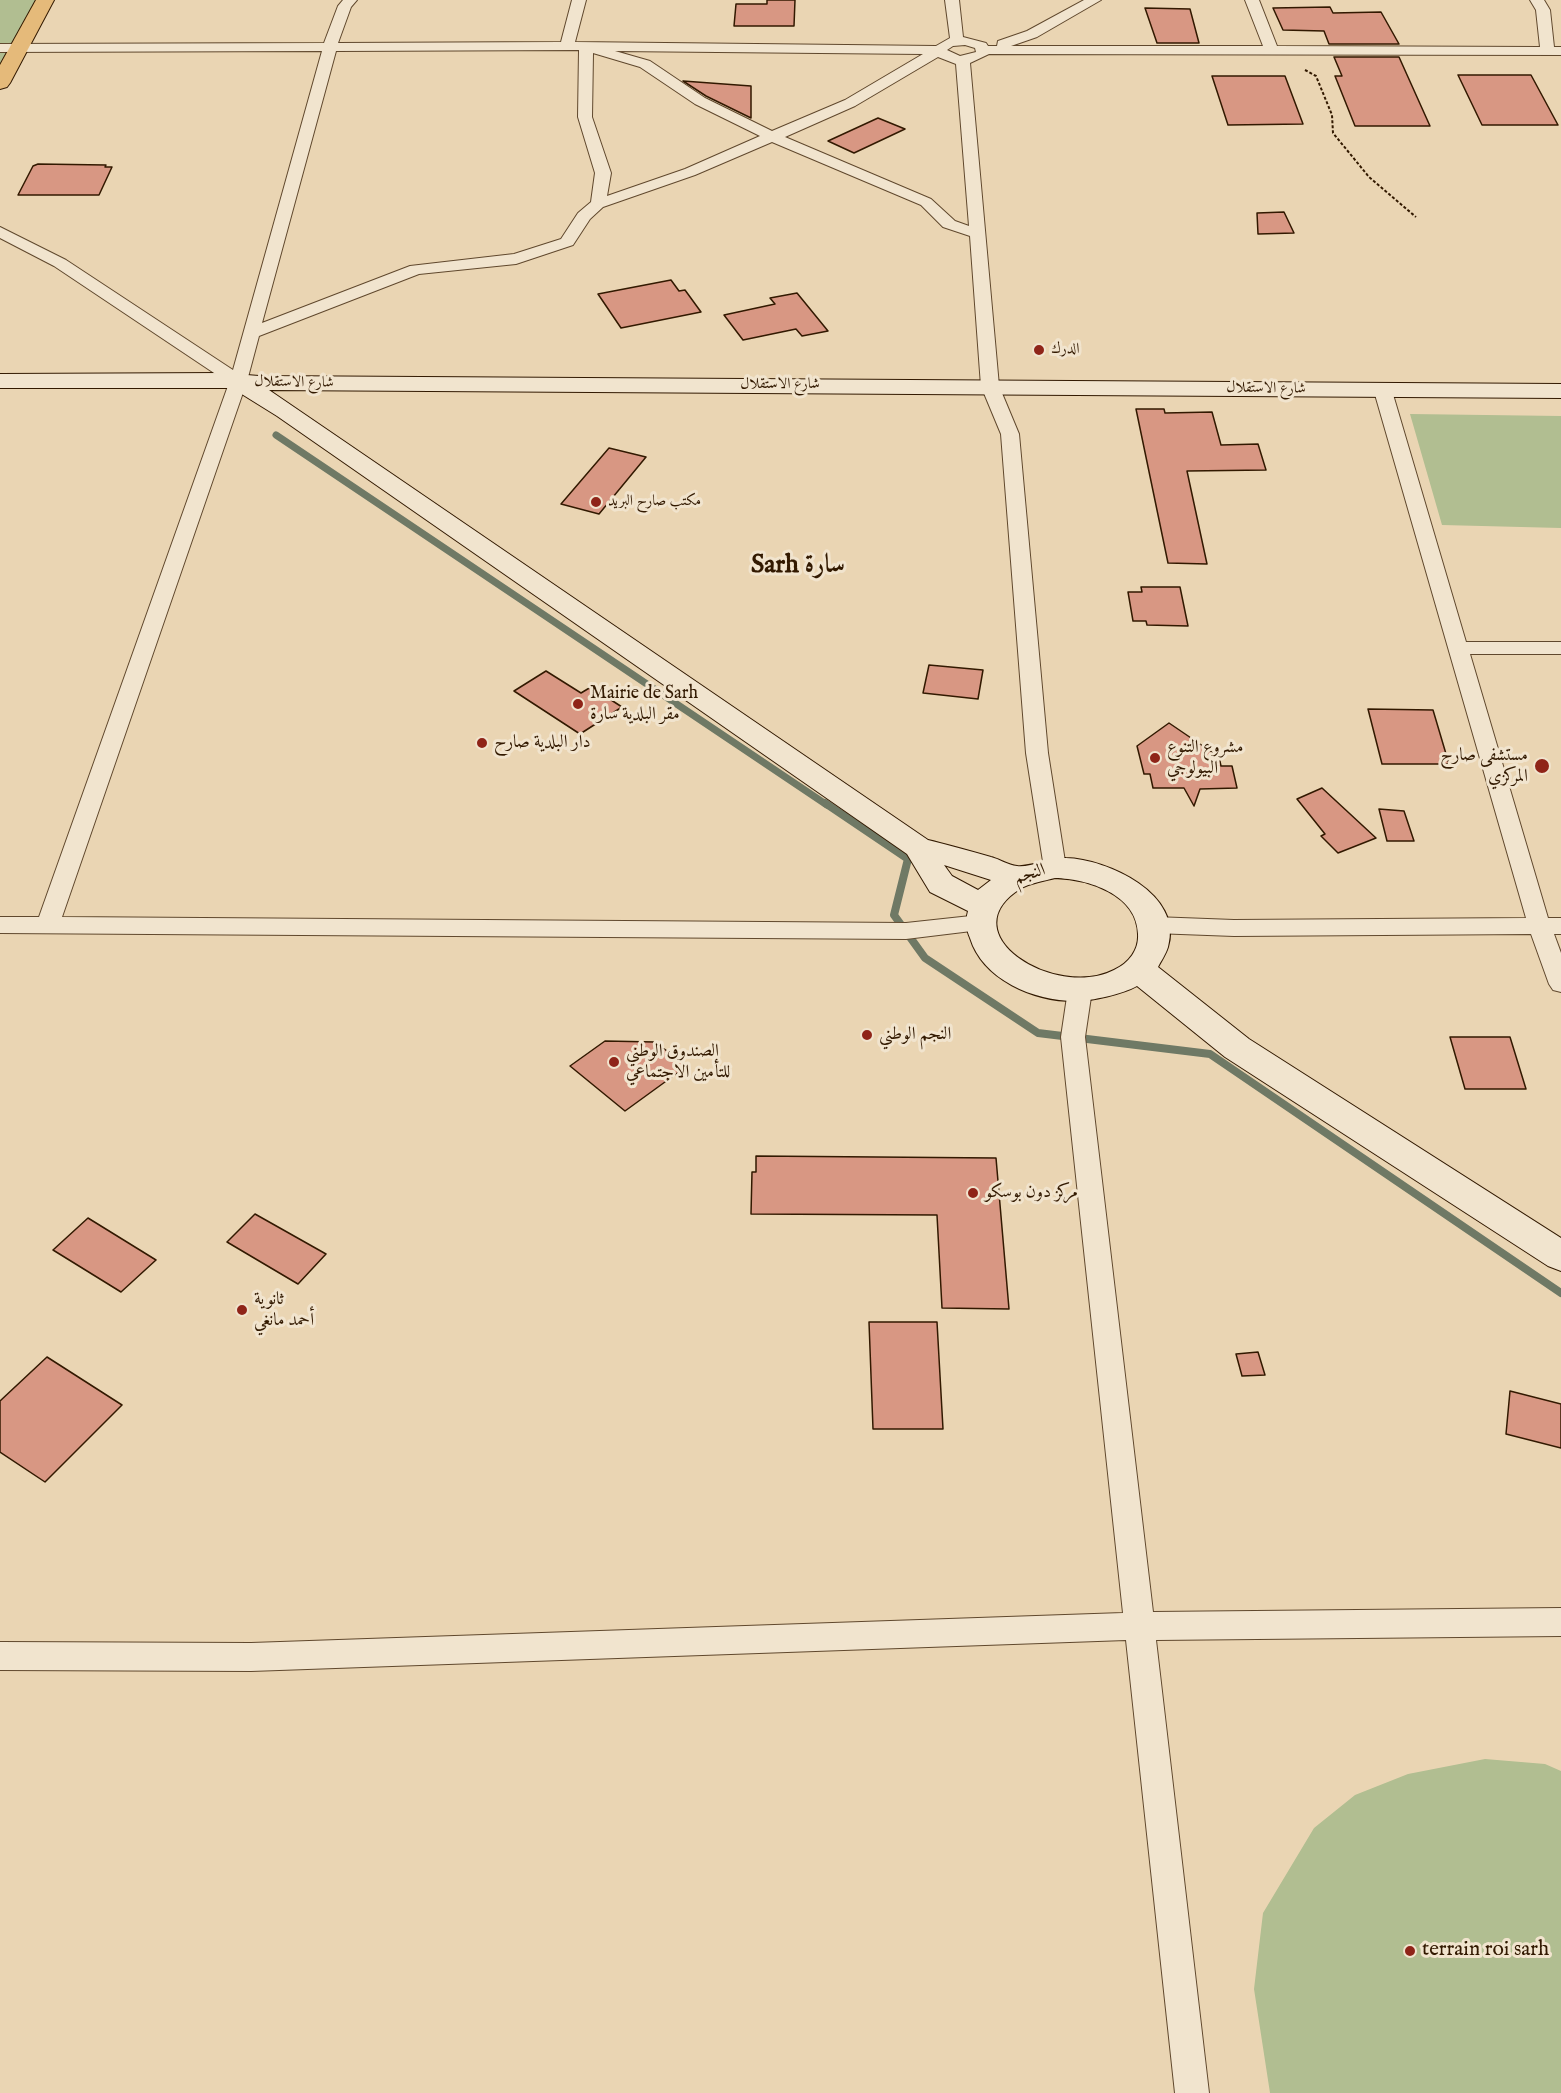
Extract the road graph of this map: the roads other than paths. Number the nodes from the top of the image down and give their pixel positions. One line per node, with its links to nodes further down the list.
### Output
1 (45, 0): 12 (main road)
2 (350, 0): 9 (street)
3 (579, 0): 10 (street)
4 (952, 0): 8 (street)
5 (1094, 0): 14 (street)
6 (1252, 0): 15 (street)
7 (1538, 0): 16 (street)
8 (957, 41): 13 (street); 14 (street)
9 (330, 46): 10 (street); 12 (street); 23 (street)
10 (567, 46): 11 (street)
11 (586, 46): 13 (street); 19 (street); 20 (street)
12 (9, 48): 18 (main road)
13 (940, 50): 17 (street); 19 (street)
14 (983, 50): 15 (street); 17 (street)
15 (1272, 51): 16 (street)
16 (1554, 51)
17 (963, 59): 22 (street)
18 (0, 83)
19 (773, 137): 20 (street); 22 (street)
20 (598, 204): 23 (street)
21 (0, 232): 25 (street)
22 (978, 234): 26 (street)
23 (251, 333): 25 (street)
24 (0, 381): 25 (street, شارع الاستقلال)
25 (238, 381): 26 (street, شارع الاستقلال); 31 (street); 36 (street)
26 (990, 386): 27 (street, شارع الاستقلال); 32 (street)
27 (1383, 390): 28 (street, شارع الاستقلال); 29 (street)
28 (1561, 391)
29 (1460, 648): 30 (street); 38 (street)
30 (1561, 648)
31 (918, 848): 33 (street); 34 (street)
32 (1055, 868): 33 (street, النجم); 37 (street, النجم)
33 (1014, 877): 34 (street, النجم)
34 (982, 915): 36 (street); 41 (street)
35 (0, 925): 36 (street)
36 (48, 925)
37 (1154, 925): 38 (street); 39 (street)
38 (1550, 925): 40 (street)
39 (1138, 969): 41 (street); 42 (street)
40 (1561, 984)
41 (1080, 990): 44 (street)
42 (1561, 1256)
43 (1561, 1622): 44 (street)
44 (1139, 1626): 45 (street); 46 (street)
45 (0, 1656)
46 (1192, 2093)

